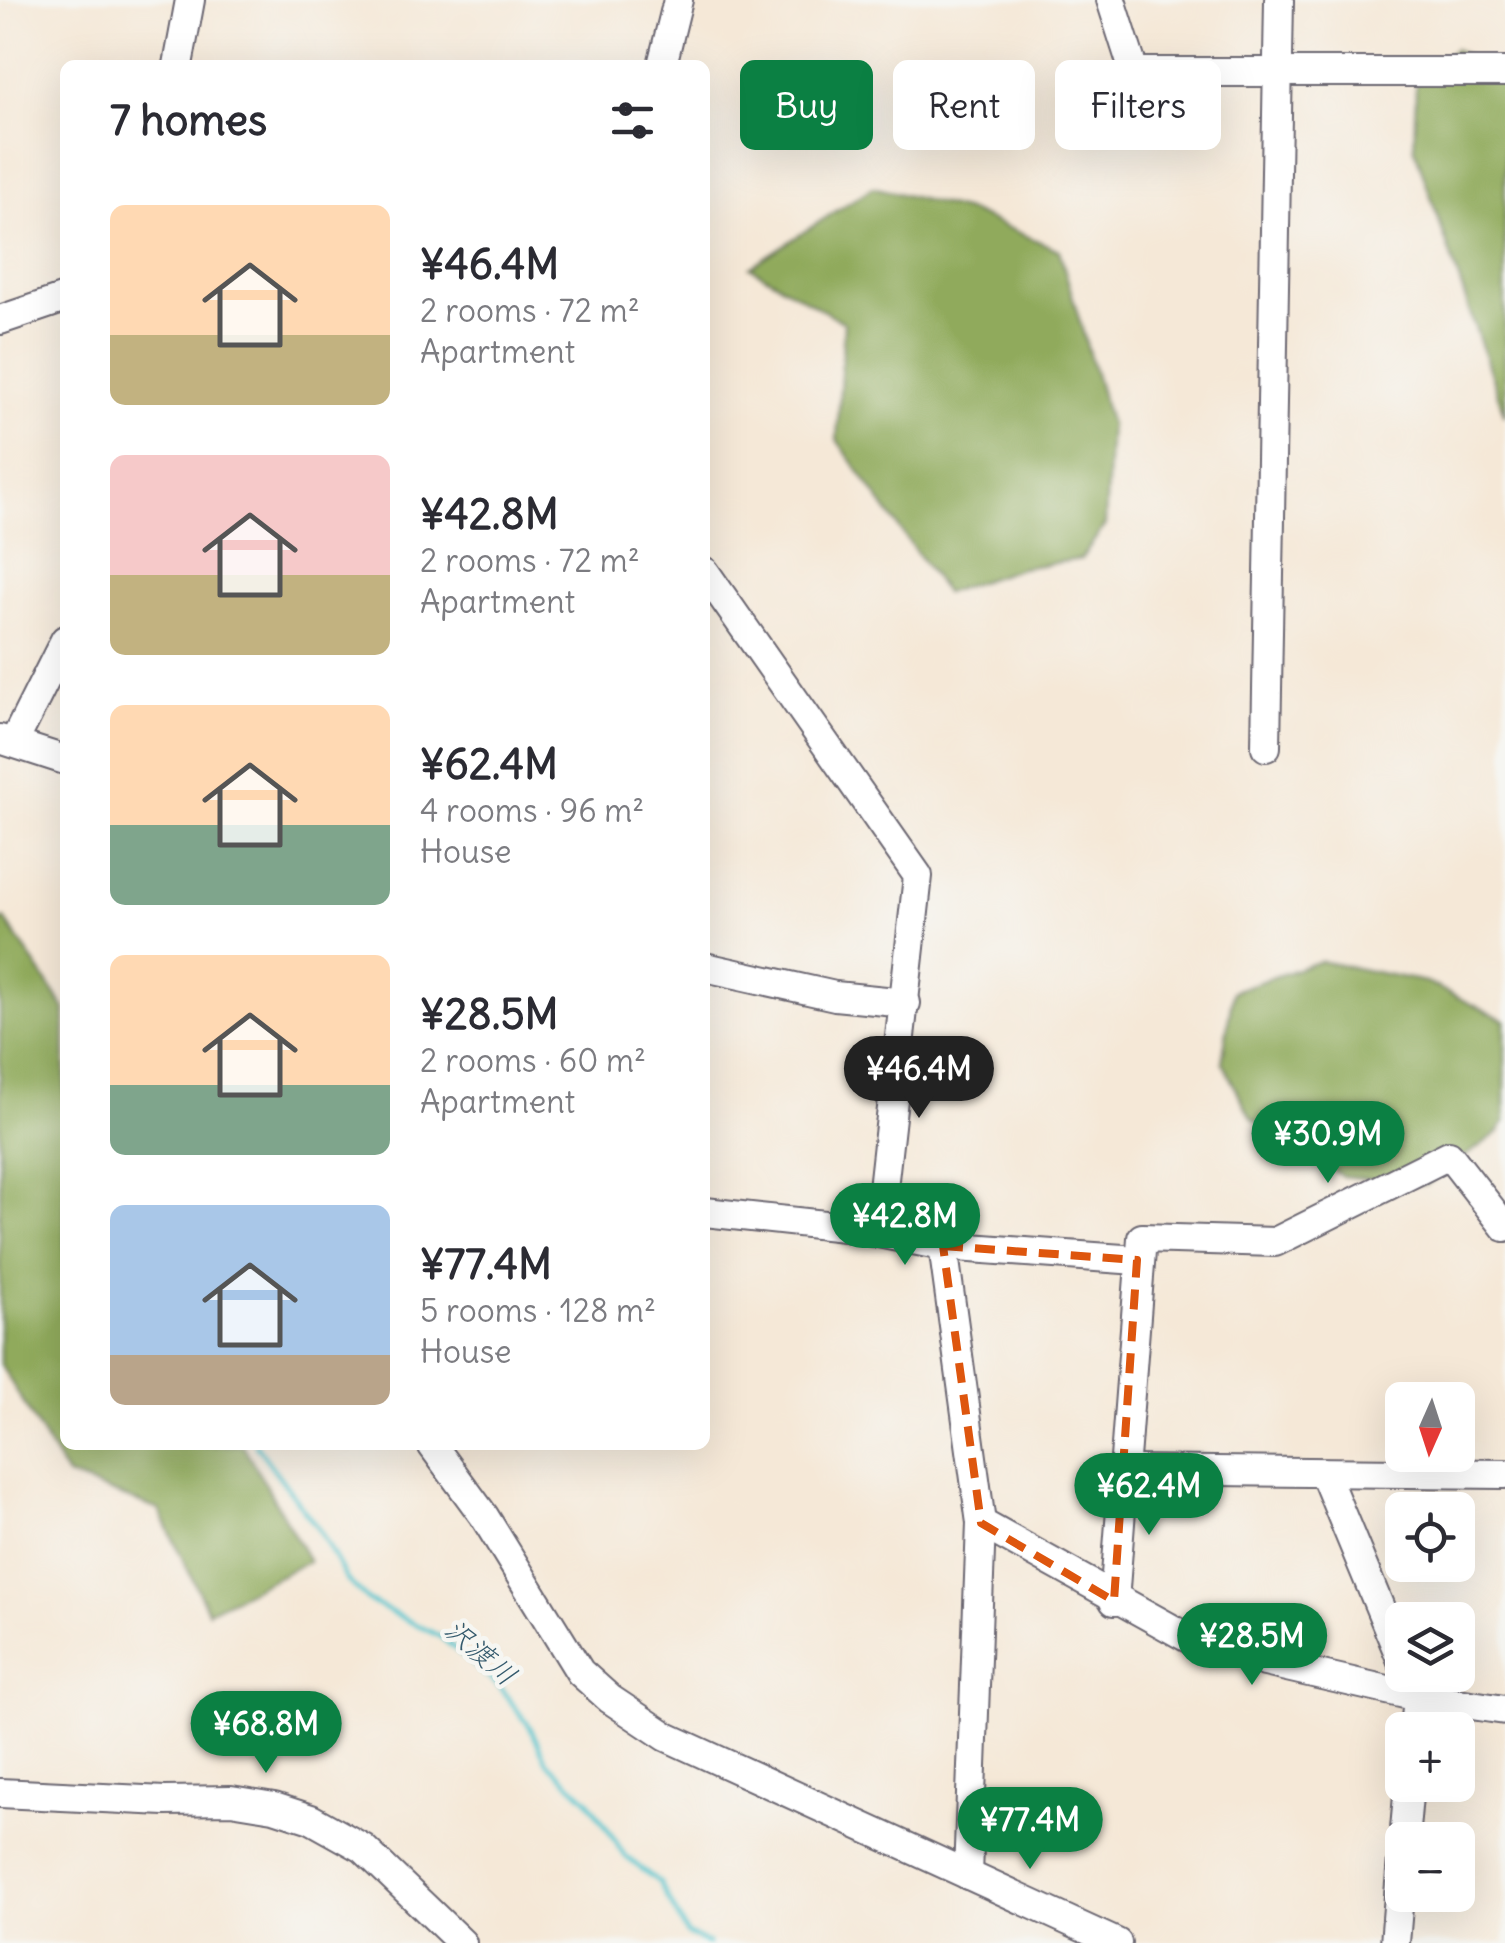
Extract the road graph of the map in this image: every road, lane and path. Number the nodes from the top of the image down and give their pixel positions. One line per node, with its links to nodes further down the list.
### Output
1 (190, 0): 5 (street)
2 (678, 0): 6 (street)
3 (1111, 0): 8 (street)
4 (1279, 0): 8 (street)
5 (179, 60)
6 (663, 60)
7 (1505, 72): 8 (street)
8 (1279, 74): 14 (street)
9 (60, 303): 10 (street)
10 (0, 320)
11 (710, 579): 17 (street)
12 (60, 649): 13 (street)
13 (7, 741): 15 (street)
14 (1266, 747)
15 (60, 758)
16 (710, 967): 17 (street)
17 (906, 1003): 20 (street)
18 (710, 1213): 20 (street)
19 (1505, 1227): 22 (street)
20 (878, 1233): 21 (street)
21 (943, 1246): 22 (street); 27 (street)
22 (1137, 1260): 24 (street)
23 (436, 1450): 34 (street)
24 (1126, 1470): 25 (street); 28 (street)
25 (1325, 1474): 26 (street); 29 (street)
26 (1505, 1474)
27 (981, 1523): 28 (street); 34 (street)
28 (1114, 1601): 30 (street)
29 (1385, 1620)
30 (1385, 1681)
31 (1436, 1692): 32 (street)
32 (1505, 1710)
33 (0, 1792): 37 (street)
34 (968, 1875): 36 (street)
35 (1397, 1912): 39 (street)
36 (1063, 1932): 38 (street)
37 (462, 1943)
38 (1117, 1943)
39 (1394, 1943)

